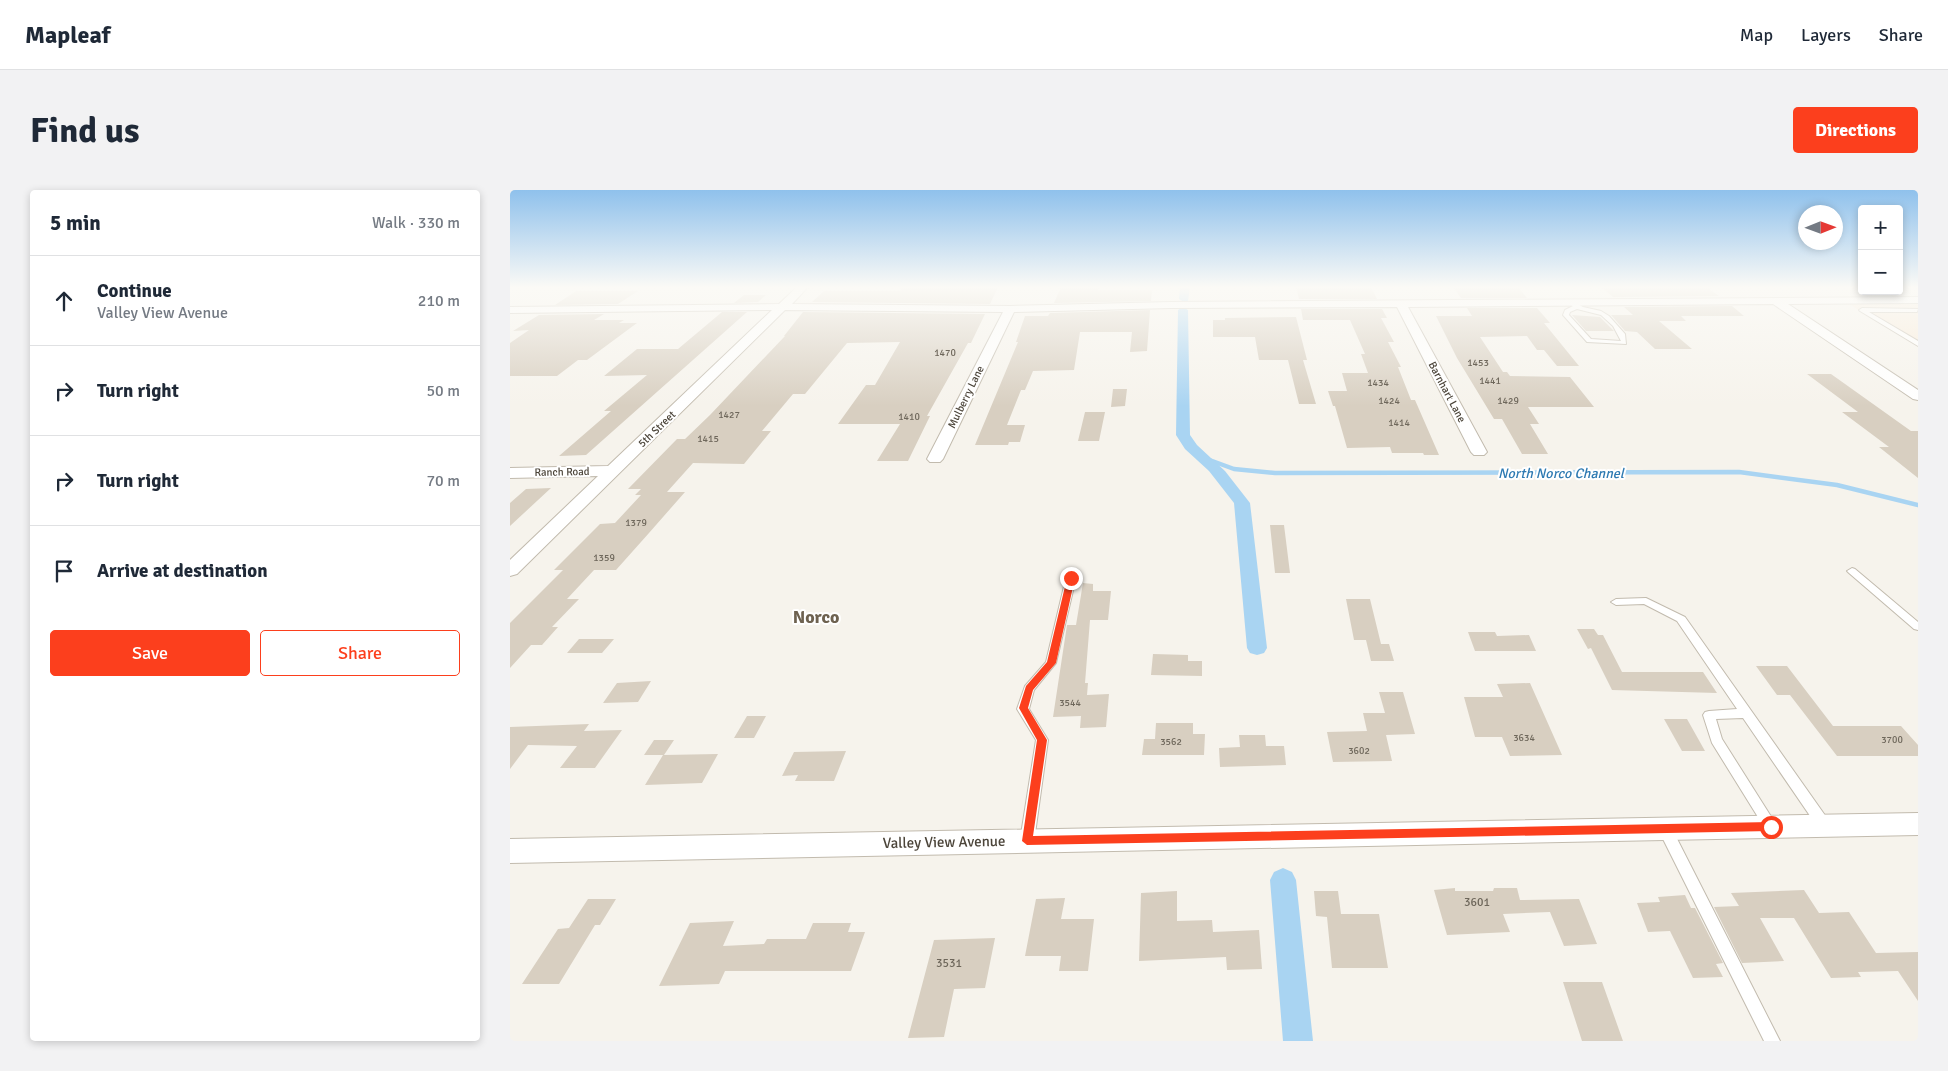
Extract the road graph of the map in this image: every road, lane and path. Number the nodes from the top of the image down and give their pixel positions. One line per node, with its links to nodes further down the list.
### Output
1 (762, 327): 12 (street, 5th Street)
2 (1001, 327): 11 (street, Mulberry Lane)
3 (1413, 327): 10 (street, Barnhart Lane)
4 (1576, 327): 5 (lane)
5 (1615, 327)
6 (1814, 327): 9 (street)
7 (1890, 327): 8 (lane)
8 (1918, 344)
9 (1918, 396)
10 (1479, 452)
11 (935, 459)
12 (614, 471): 13 (street, Ranch Road); 14 (street, 5th Street)
13 (510, 472)
14 (510, 570)
15 (1852, 571): 18 (lane)
16 (1071, 578): 24 (lane)
17 (1616, 602): 19 (lane)
18 (1918, 628)
19 (1747, 713): 21 (lane); 22 (lane)
20 (1918, 824): 21 (street, Valley View Avenue)
21 (1825, 826): 22 (street, Valley View Avenue)
22 (1771, 827): 23 (street, Valley View Avenue)
23 (1665, 829): 24 (street, Valley View Avenue); 26 (lane)
24 (1027, 841): 25 (street, Valley View Avenue)
25 (510, 851)
26 (1772, 1041)

